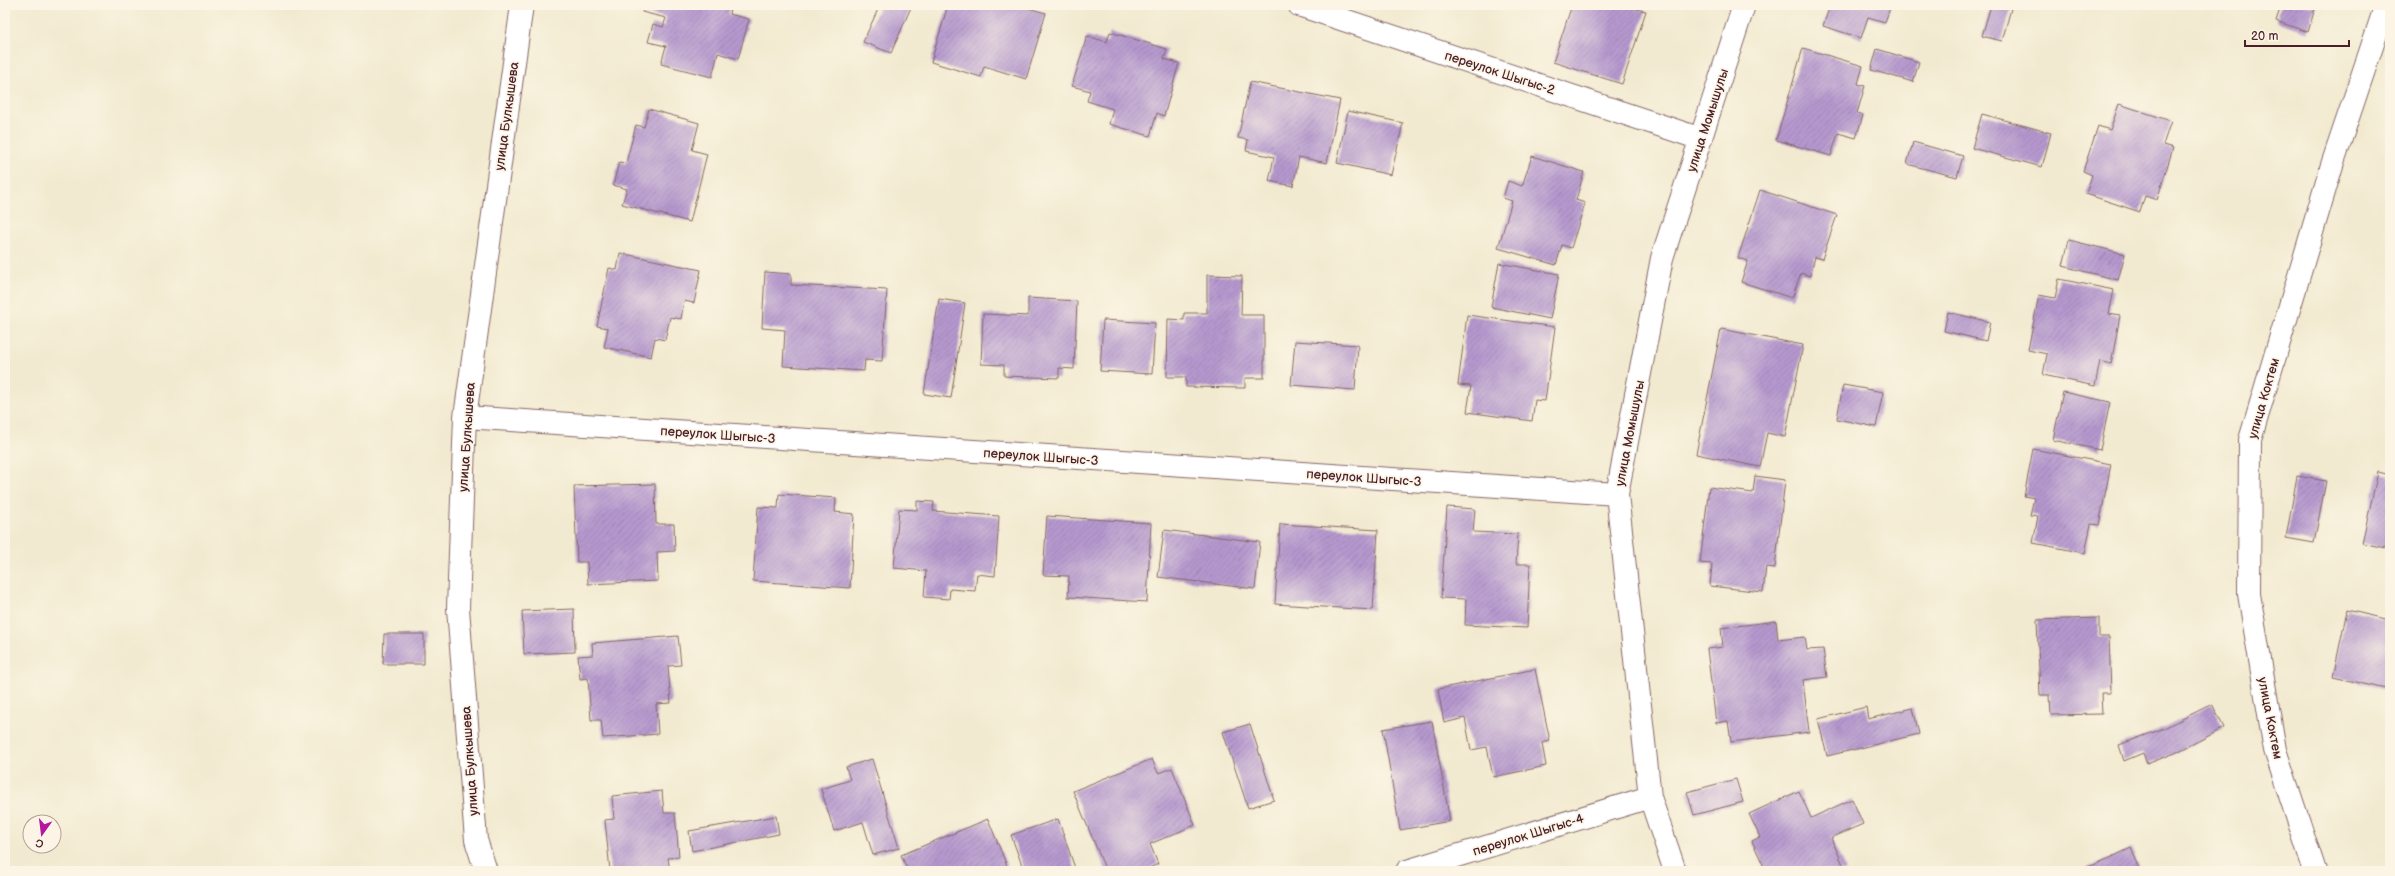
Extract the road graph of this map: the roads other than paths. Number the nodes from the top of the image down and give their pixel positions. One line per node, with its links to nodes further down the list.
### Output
1 (522, 5): 6 (street, улица Булкышева)
2 (1299, 5): 5 (street, переулок Шыгыс-2)
3 (1744, 5): 5 (street, улица Момышулы)
4 (2386, 5): 12 (street, улица Коктем)
5 (1701, 139): 7 (street, улица Момышулы)
6 (465, 417): 7 (street, переулок Шыгыс-3); 9 (street, улица Булкышева)
7 (1617, 494): 8 (street, улица Момышулы)
8 (1650, 797): 10 (street, переулок Шыгыс-4); 11 (street, улица Момышулы)
9 (486, 871)
10 (1407, 871)
11 (1675, 871)
12 (2315, 871)

